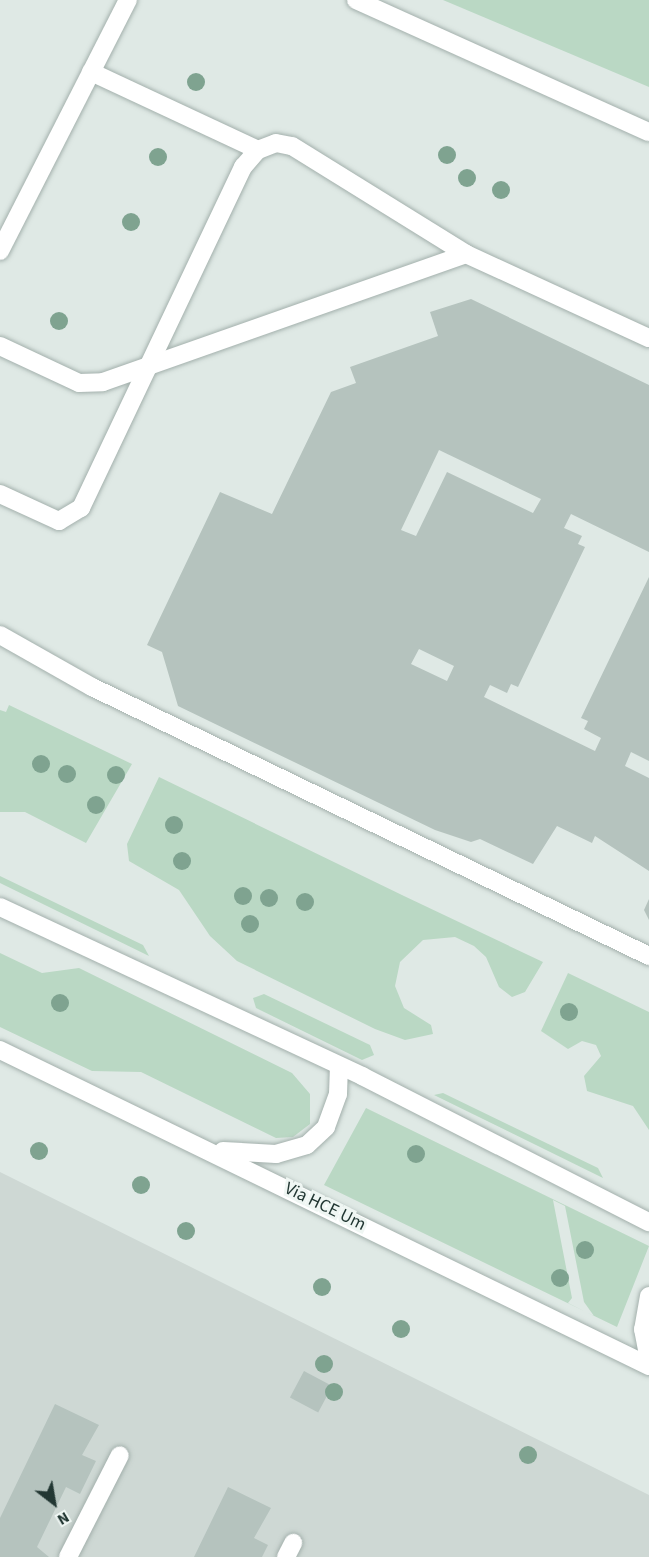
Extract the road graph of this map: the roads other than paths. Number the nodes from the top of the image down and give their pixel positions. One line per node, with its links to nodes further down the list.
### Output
1 (128, 0): 3 (main road)
2 (356, 0): 4 (main road)
3 (92, 72): 5 (main road); 6 (main road)
4 (649, 132)
5 (258, 150): 7 (main road); 10 (main road)
6 (0, 251)
7 (466, 254): 8 (main road); 10 (main road)
8 (649, 338)
9 (0, 346): 10 (main road)
10 (146, 368): 11 (main road)
11 (0, 494)
12 (0, 634): 14 (main road)
13 (0, 907): 16 (main road)
14 (649, 956)
15 (0, 1050): 17 (main road, Via HCE Um)
16 (339, 1069): 17 (main road); 18 (main road)
17 (197, 1145): 21 (main road, Via HCE Um)
18 (649, 1222)
19 (649, 1296): 20 (main road)
20 (649, 1359)
21 (649, 1366)
22 (120, 1455): 23 (main road)
23 (68, 1557)

